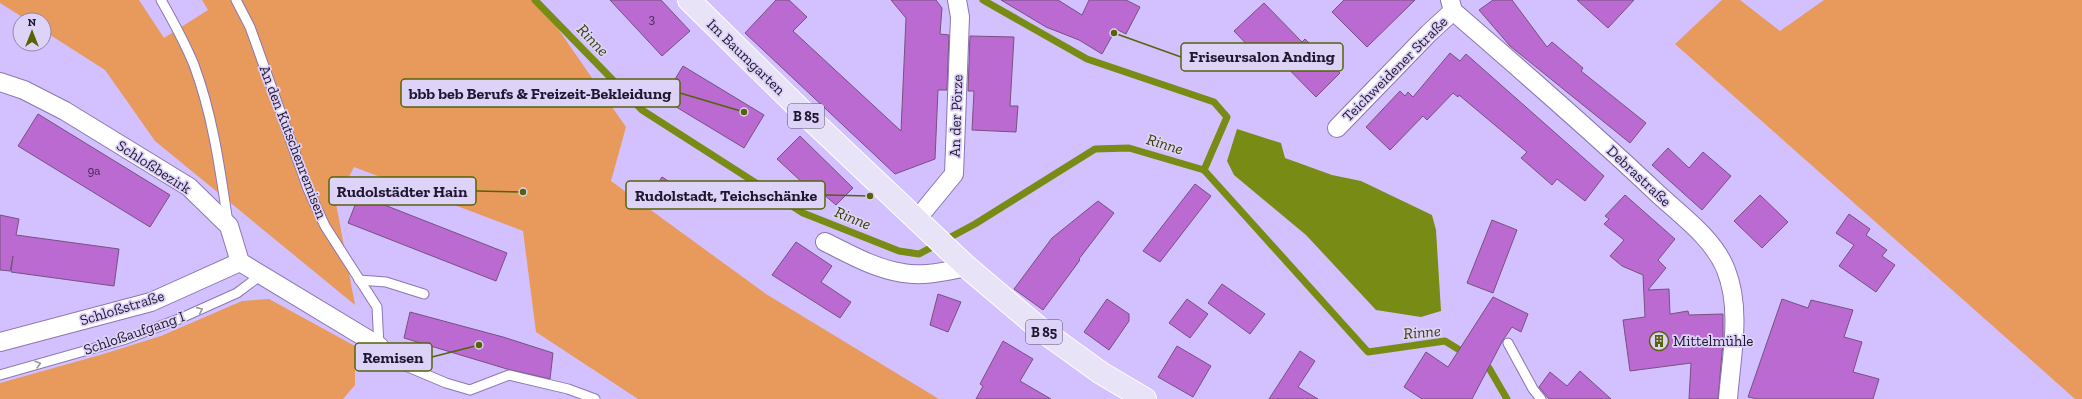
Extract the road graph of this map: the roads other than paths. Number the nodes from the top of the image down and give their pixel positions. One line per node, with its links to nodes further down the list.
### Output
1 (161, 0): 9 (lane)
2 (236, 0): 14 (lane, An den Kutschenremisen)
3 (689, 0): 8 (main road, Im Baumgarten / B 85)
4 (957, 0): 8 (street, An der Pörze)
5 (1451, 6): 7 (street, Teichweidener Straße); 23 (street, Debrastraße)
6 (0, 82): 9 (street, Schloßbezirk)
7 (1337, 128)
8 (922, 224): 11 (main road, B 85)
9 (228, 226): 12 (street, Schloßbezirk)
10 (825, 242): 11 (street)
11 (960, 260): 21 (main road, B 85)
12 (240, 262): 13 (street); 16 (street, Schloßstraße)
13 (261, 275): 18 (street); 19 (lane, Schloßaufgang I, one-way to 13)
14 (359, 280): 15 (lane); 18 (lane, An den Kutschenremisen)
15 (424, 294)
16 (0, 342)
17 (1508, 343): 22 (lane)
18 (379, 346): 20 (lane)
19 (0, 375)
20 (595, 399)
21 (1145, 399)
22 (1541, 399)
23 (1728, 399)

